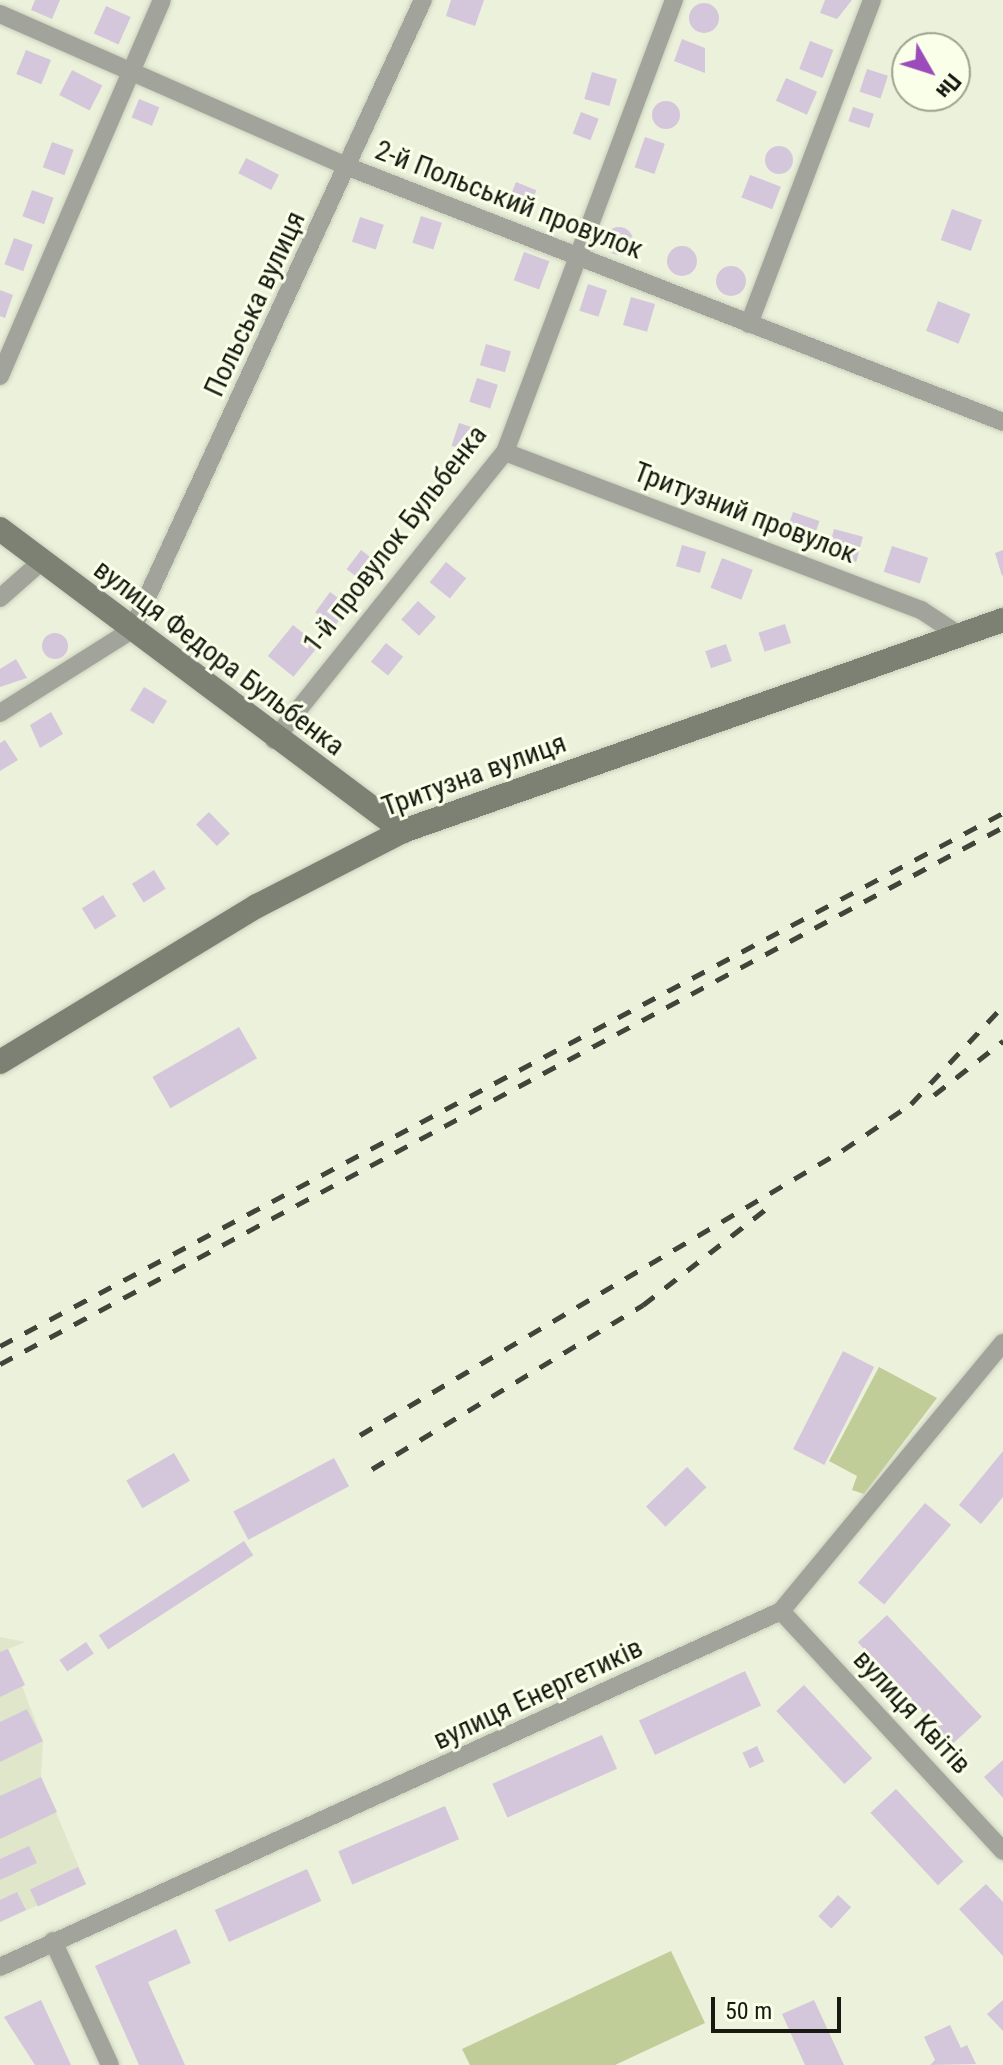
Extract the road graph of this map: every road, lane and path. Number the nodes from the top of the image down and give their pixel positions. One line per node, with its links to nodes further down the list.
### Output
1 (162, 0): 6 (street)
2 (423, 0): 7 (street, Польська вулиця)
3 (674, 0): 8 (street, 1-й провулок Бульбенка)
4 (872, 0): 9 (street)
5 (0, 14): 6 (street, 2-й Польський провулок)
6 (132, 71): 7 (street, 2-й Польський провулок); 10 (street)
7 (351, 168): 8 (street, 2-й Польський провулок); 17 (street, Польська вулиця)
8 (574, 256): 9 (street, 2-й Польський провулок); 12 (street, 1-й провулок Бульбенка)
9 (749, 324): 11 (street, 2-й Польський провулок)
10 (0, 376)
11 (1003, 422)
12 (505, 452): 18 (street, Тритузний провулок); 20 (street, 1-й провулок Бульбенка)
13 (0, 529): 14 (street, вулиця Федора Бульбенка)
14 (42, 561): 15 (street); 17 (street, вулиця Федора Бульбенка)
15 (0, 598)
16 (1003, 620): 18 (street, Тритузна вулиця)
17 (132, 630): 19 (street); 20 (street, вулиця Федора Бульбенка)
18 (959, 635): 21 (street, Тритузна вулиця)
19 (0, 713)
20 (274, 740): 21 (street, вулиця Федора Бульбенка)
21 (403, 831): 22 (street, Тритузна вулиця)
22 (0, 1062)
23 (1003, 1343): 24 (street, вулиця Енергетиків)
24 (781, 1611): 25 (street, вулиця Квітів); 26 (street, вулиця Енергетиків)
25 (1003, 1851)
26 (53, 1941): 27 (street, вулиця Енергетиків); 28 (street)
27 (0, 1967)
28 (110, 2065)

